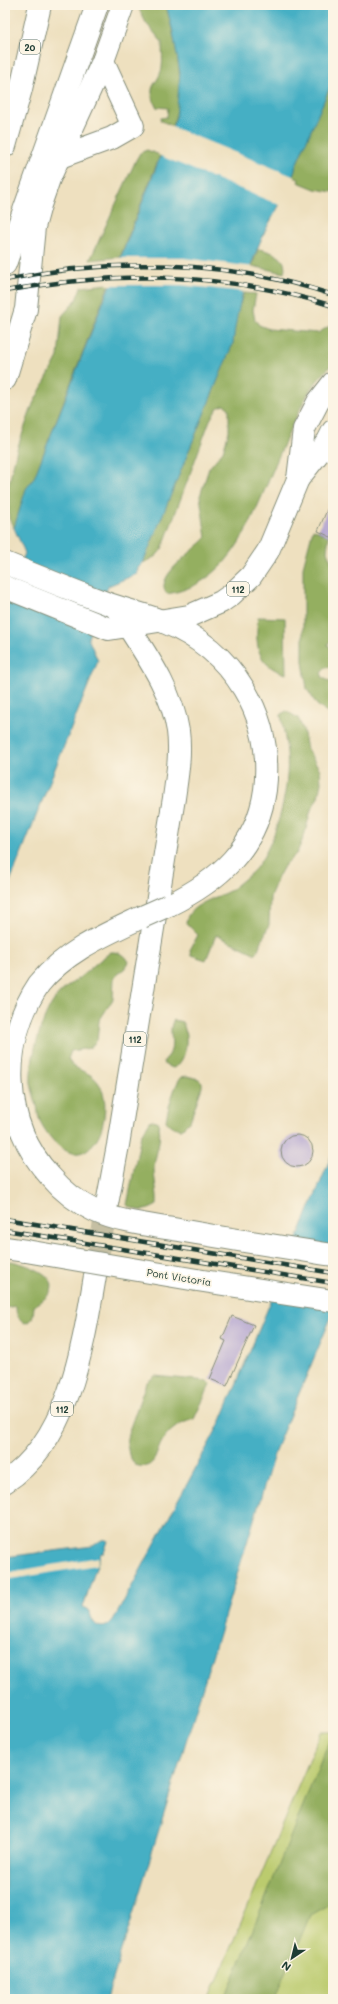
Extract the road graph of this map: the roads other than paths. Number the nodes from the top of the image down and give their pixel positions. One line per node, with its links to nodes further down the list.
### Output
1 (40, 5): 6 (main road, 20)
2 (53, 5): 6 (main road)
3 (97, 5): 9 (main road)
4 (123, 5): 5 (main road)
5 (103, 61): 8 (main road); 8 (main road)
6 (21, 89): 7 (main road, 20)
7 (5, 146)
8 (60, 157): 10 (main road)
9 (5, 264)
10 (5, 379)
11 (333, 383): 13 (main road)
12 (333, 431): 13 (main road)
13 (298, 479): 17 (main road, 112)
14 (10, 565): 16 (main road)
15 (6, 588): 18 (main road)
16 (111, 605): 17 (main road); 18 (main road, 112)
17 (164, 622): 18 (main road); 21 (main road, bridge)
18 (111, 627): 19 (main road, 112)
19 (107, 1204)
20 (16, 1250): 23 (main road, Pont Victoria, bridge)
21 (333, 1255)
22 (96, 1270): 24 (main road, 112)
23 (333, 1301)
24 (5, 1482)

